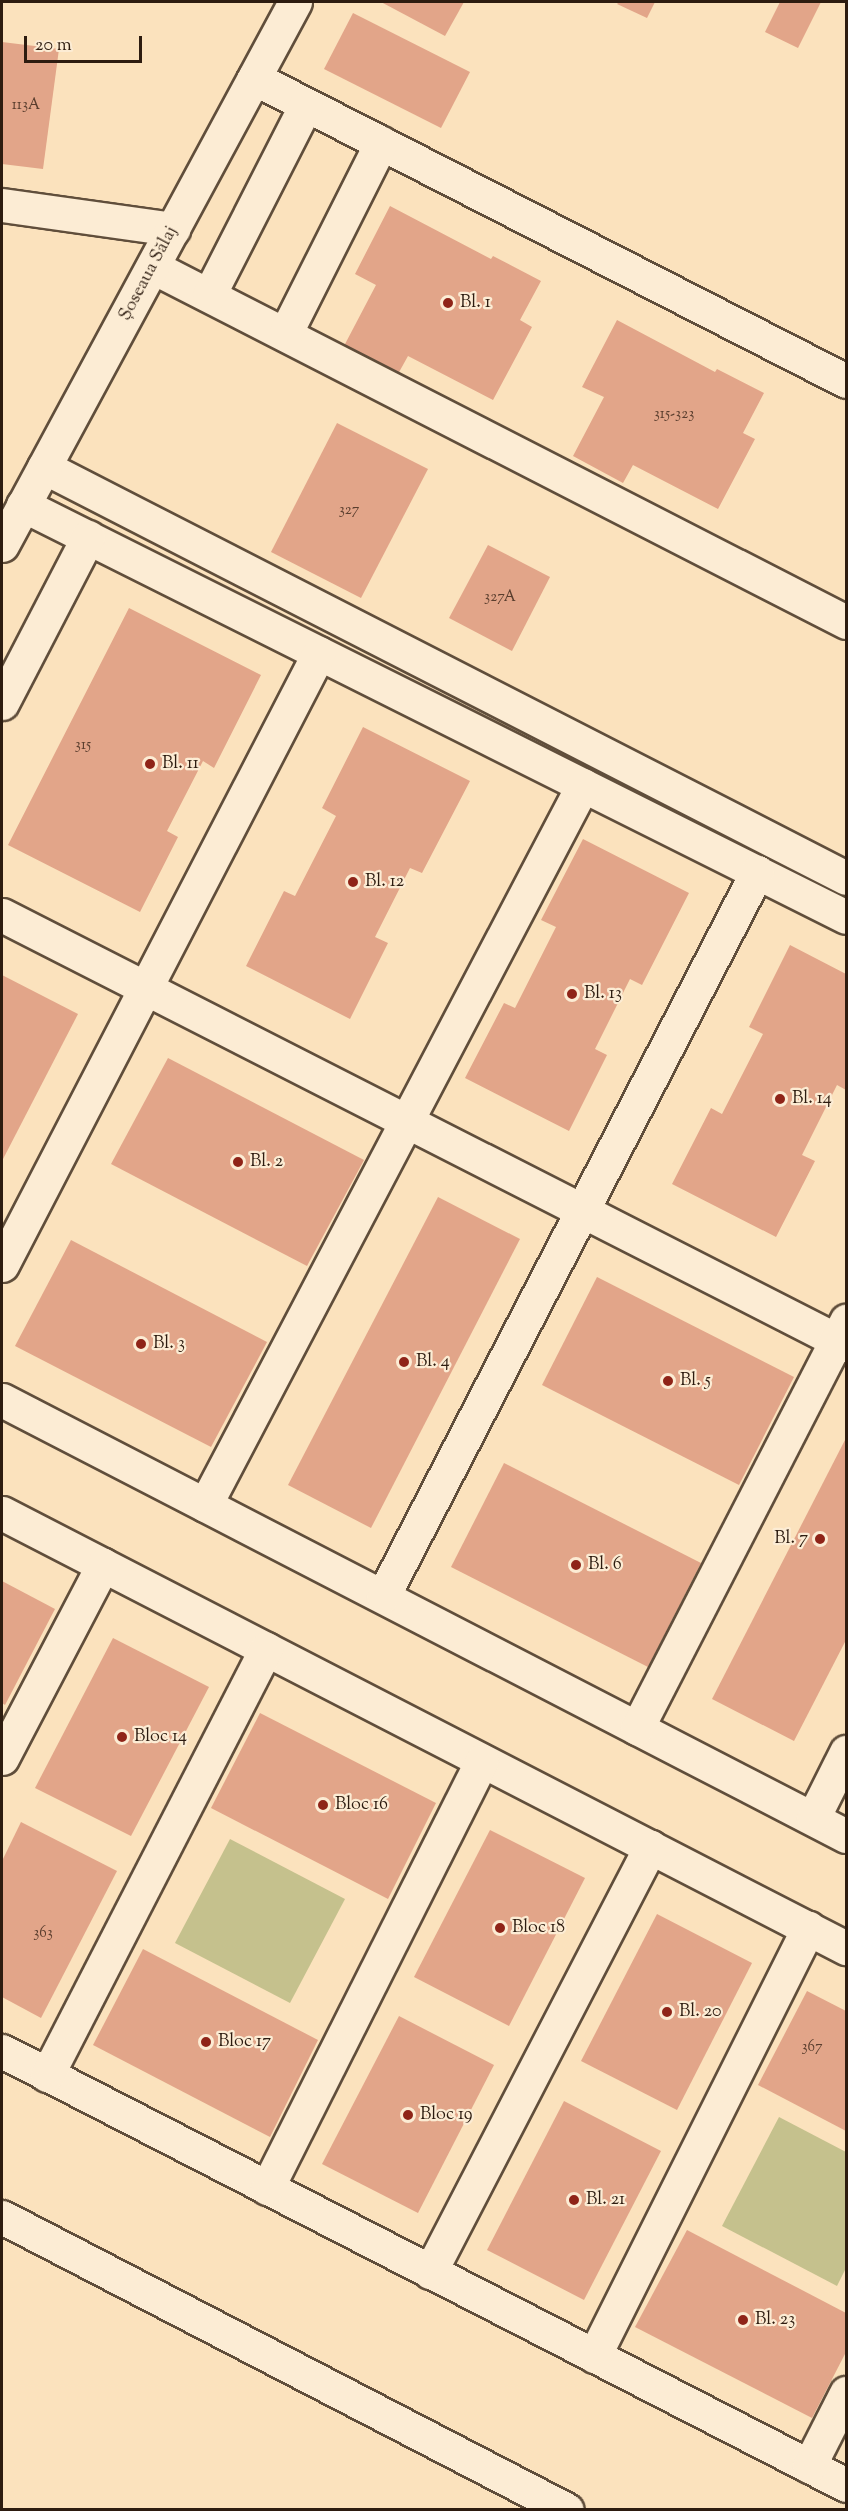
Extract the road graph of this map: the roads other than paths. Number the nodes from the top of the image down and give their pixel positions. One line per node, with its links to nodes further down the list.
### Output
1 (295, 2): 2 (street, Șoseaua Sălaj)
2 (254, 78): 3 (street); 6 (street, Șoseaua Sălaj)
3 (306, 105): 4 (street); 8 (street)
4 (381, 143): 9 (street); 10 (street)
5 (2, 205): 6 (street)
6 (173, 229): 7 (street, Șoseaua Sălaj)
7 (153, 267): 8 (street); 11 (street, Șoseaua Sălaj)
8 (209, 296): 9 (street)
9 (285, 334): 15 (street)
10 (846, 381)
11 (44, 467): 12 (street, Șoseaua Sălaj); 20 (street)
12 (23, 505): 13 (street); 14 (street, Șoseaua Sălaj)
13 (88, 537): 16 (street); 17 (street)
14 (2, 545)
15 (846, 622)
16 (319, 653): 18 (street); 23 (street)
17 (2, 703)
18 (583, 785): 19 (street); 24 (street)
19 (757, 872): 22 (street); 25 (street)
20 (846, 878)
21 (2, 915): 23 (street)
22 (846, 917)
23 (145, 988): 24 (street); 26 (street)
24 (407, 1122): 25 (street); 29 (street)
25 (582, 1211): 27 (street); 32 (street)
26 (2, 1265)
27 (843, 1335): 34 (street)
28 (2, 1400): 29 (street)
29 (205, 1505): 32 (street)
30 (2, 1514): 31 (street)
31 (103, 1566): 33 (street); 36 (street)
32 (382, 1596): 34 (street)
33 (266, 1649): 37 (street); 44 (street)
34 (638, 1728): 38 (street)
35 (846, 1752): 38 (street)
36 (2, 1758)
37 (482, 1761): 40 (street); 45 (street)
38 (813, 1818): 39 (street)
39 (846, 1836)
40 (650, 1847): 41 (street); 47 (street)
41 (807, 1928): 42 (street); 48 (street)
42 (846, 1948)
43 (2, 2051): 44 (street)
44 (47, 2074): 45 (street)
45 (267, 2188): 47 (street)
46 (2, 2217): 52 (street)
47 (430, 2272): 48 (street)
48 (594, 2356): 50 (street)
49 (846, 2393): 50 (street)
50 (809, 2466): 51 (street)
51 (846, 2485)
52 (567, 2510)

